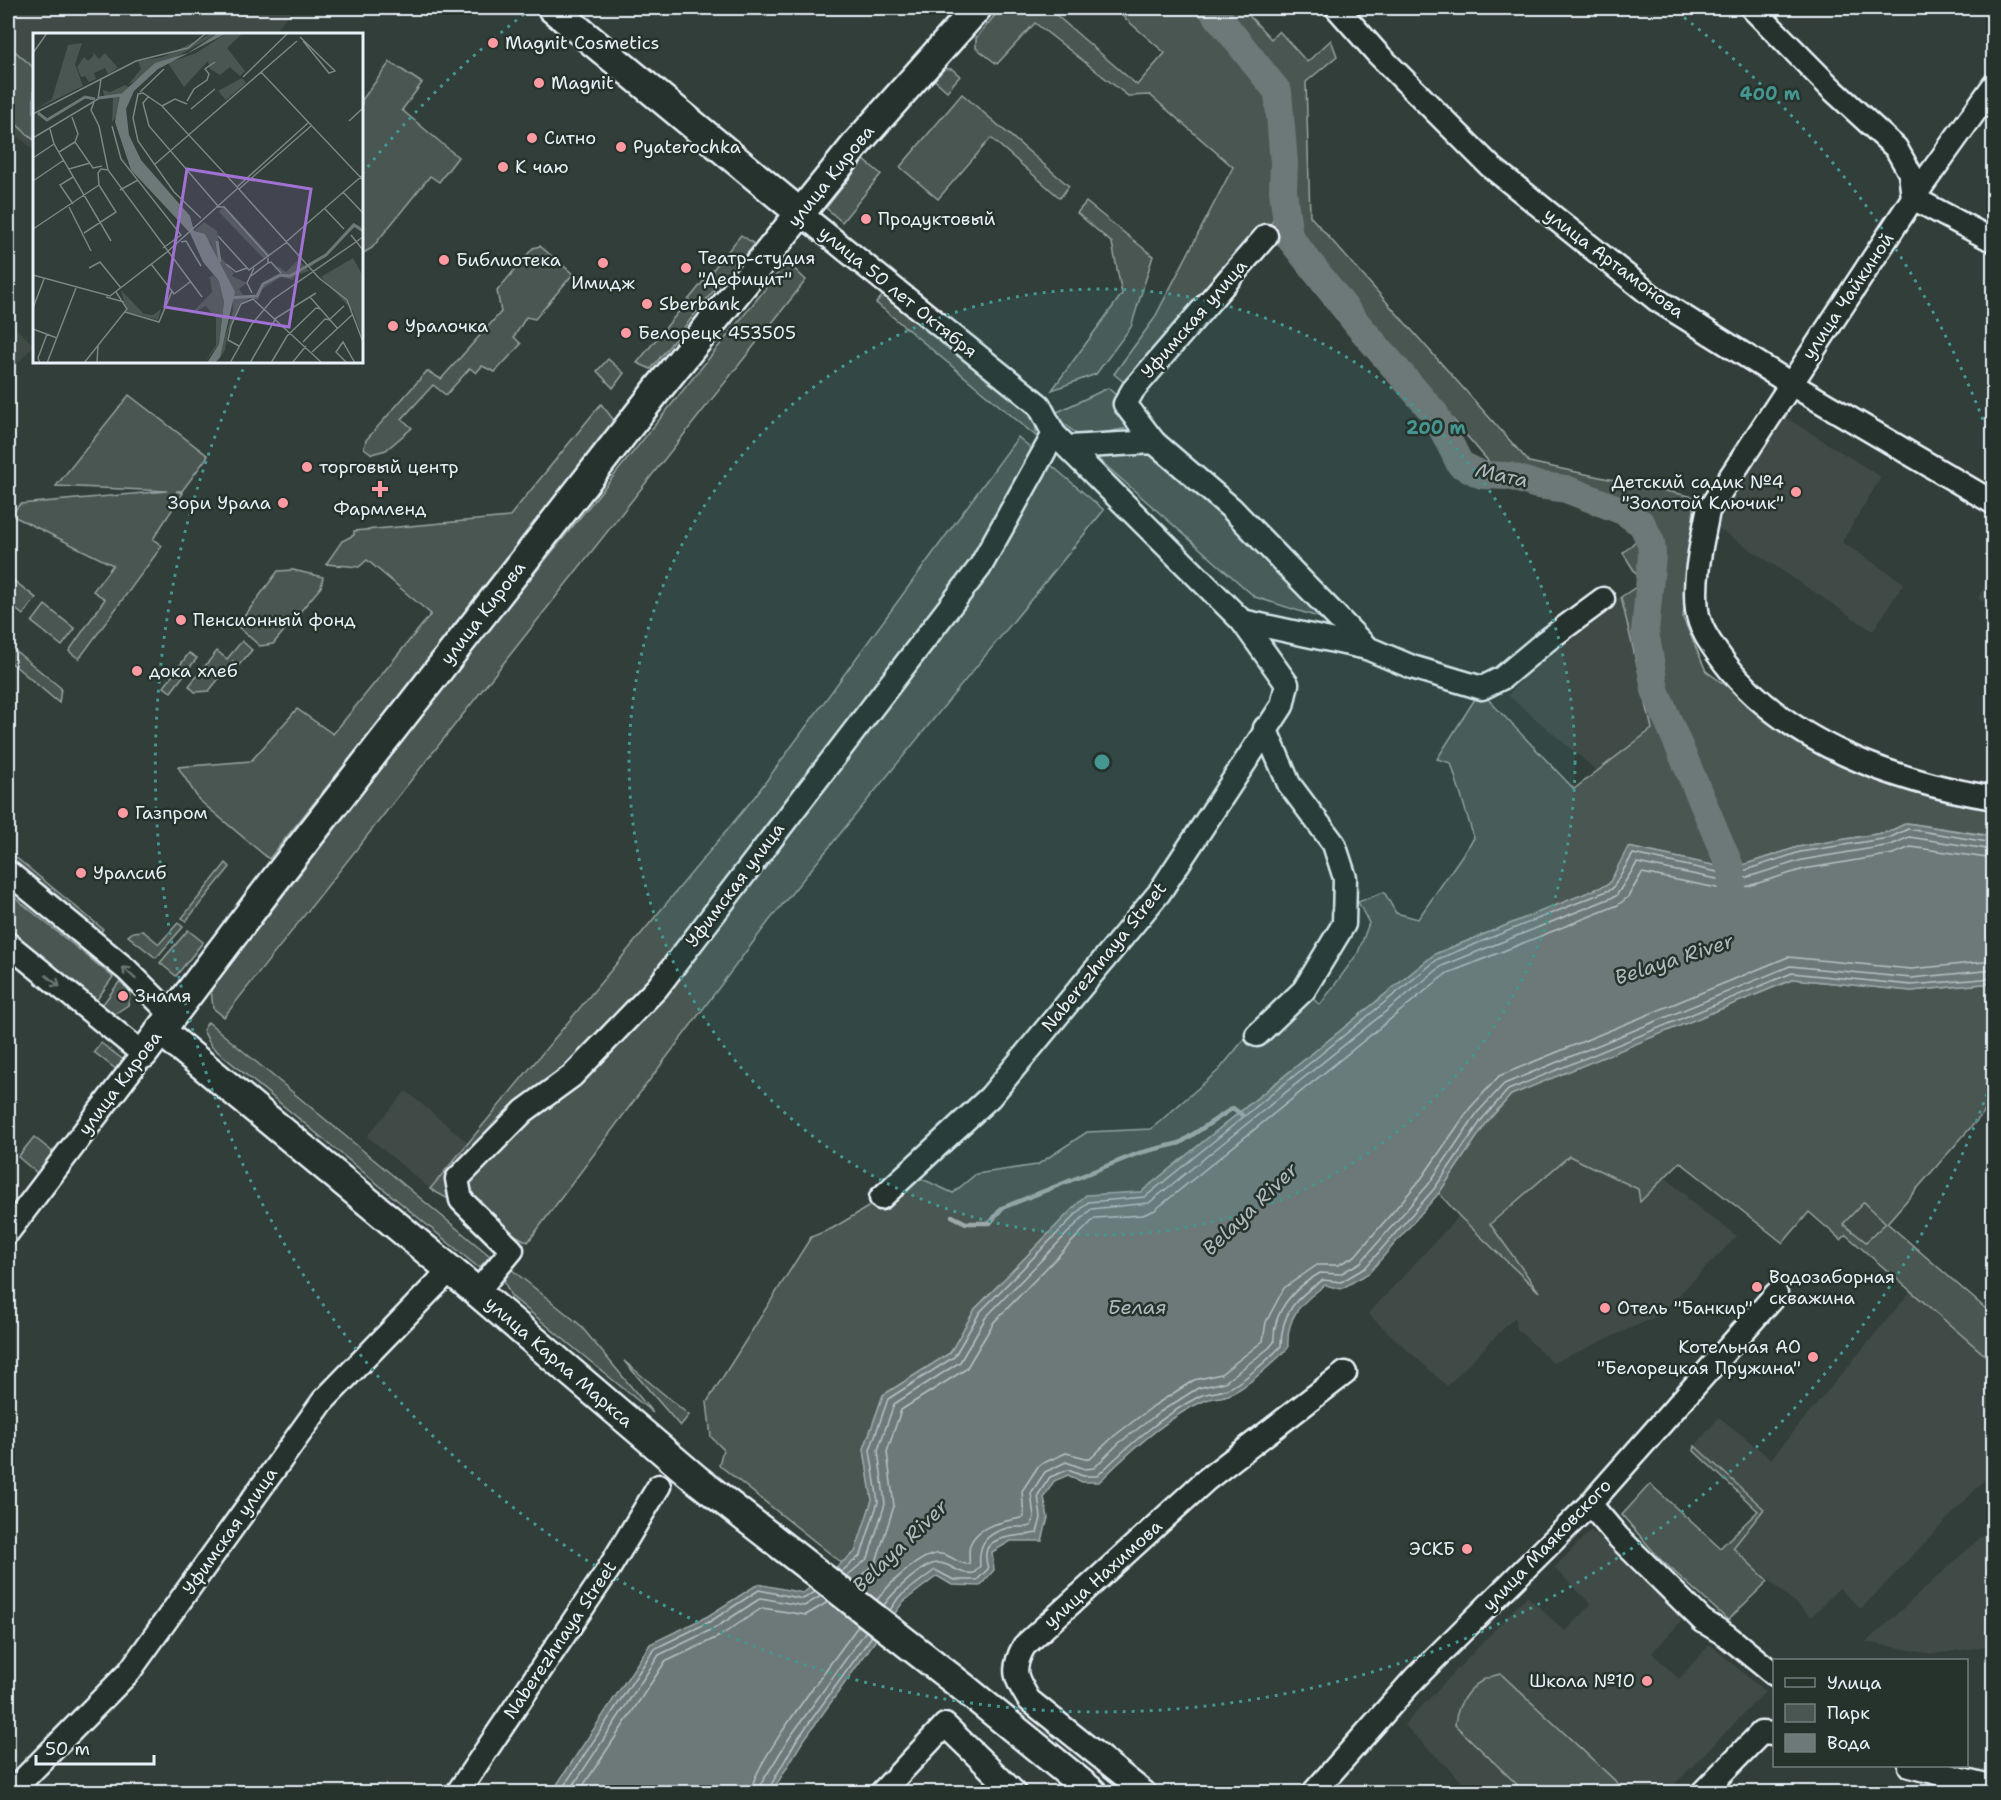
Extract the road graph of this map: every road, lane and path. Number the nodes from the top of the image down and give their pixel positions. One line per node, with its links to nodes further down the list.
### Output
1 (552, 8): 7 (main road, улица 50 лет Октября)
2 (976, 8): 7 (main road, улица Кирова)
3 (1338, 8): 10 (street, улица Артамонова)
4 (1752, 8): 6 (street)
5 (1994, 85): 6 (street, улица Чайкиной)
6 (1913, 198): 9 (street); 10 (street, улица Чайкиной)
7 (800, 213): 11 (street, улица 50 лет Октября); 22 (main road, улица Кирова)
8 (1266, 236): 12 (street, Уфимская улица)
9 (1994, 241)
10 (1791, 384): 13 (street, улица Артамонова); 19 (street, улица Чайкиной)
11 (1062, 441): 12 (street); 15 (street, улица 50 лет Октября); 28 (street, Уфимская улица)
12 (1154, 442): 16 (street)
13 (1994, 503)
14 (1603, 599): 16 (street)
15 (1242, 621): 16 (street); 17 (street, улица 50 лет Октября)
16 (1366, 648)
17 (1287, 684): 18 (street, Naberezhnaya Street)
18 (1265, 728): 23 (street); 25 (street, Naberezhnaya Street)
19 (1994, 798)
20 (8, 872): 22 (street, улица Карла Маркса, one-way to 20)
21 (8, 944): 24 (street, one-way to 24)
22 (166, 1022): 24 (main road, улица Кирова); 27 (main road, улица Карла Маркса)
23 (1257, 1035)
24 (143, 1054): 26 (street, улица Кирова)
25 (881, 1198)
26 (8, 1232)
27 (450, 1270): 28 (main road, улица Карла Маркса); 37 (street, Уфимская улица)
28 (477, 1292): 41 (main road, улица Карла Маркса)
29 (1776, 1294): 32 (street, улица Маяковского)
30 (1345, 1373): 42 (street, улица Нахимова)
31 (659, 1486): 38 (street, Naberezhnaya Street)
32 (1590, 1504): 33 (street); 43 (street, улица Маяковского)
33 (1773, 1673)
34 (1770, 1729): 44 (street)
35 (1914, 1767): 36 (street)
36 (1994, 1786)
37 (11, 1792)
38 (458, 1792)
39 (882, 1792): 40 (street)
40 (1014, 1792)
41 (1092, 1792)
42 (1144, 1792)
43 (1314, 1792)
44 (1703, 1792)

